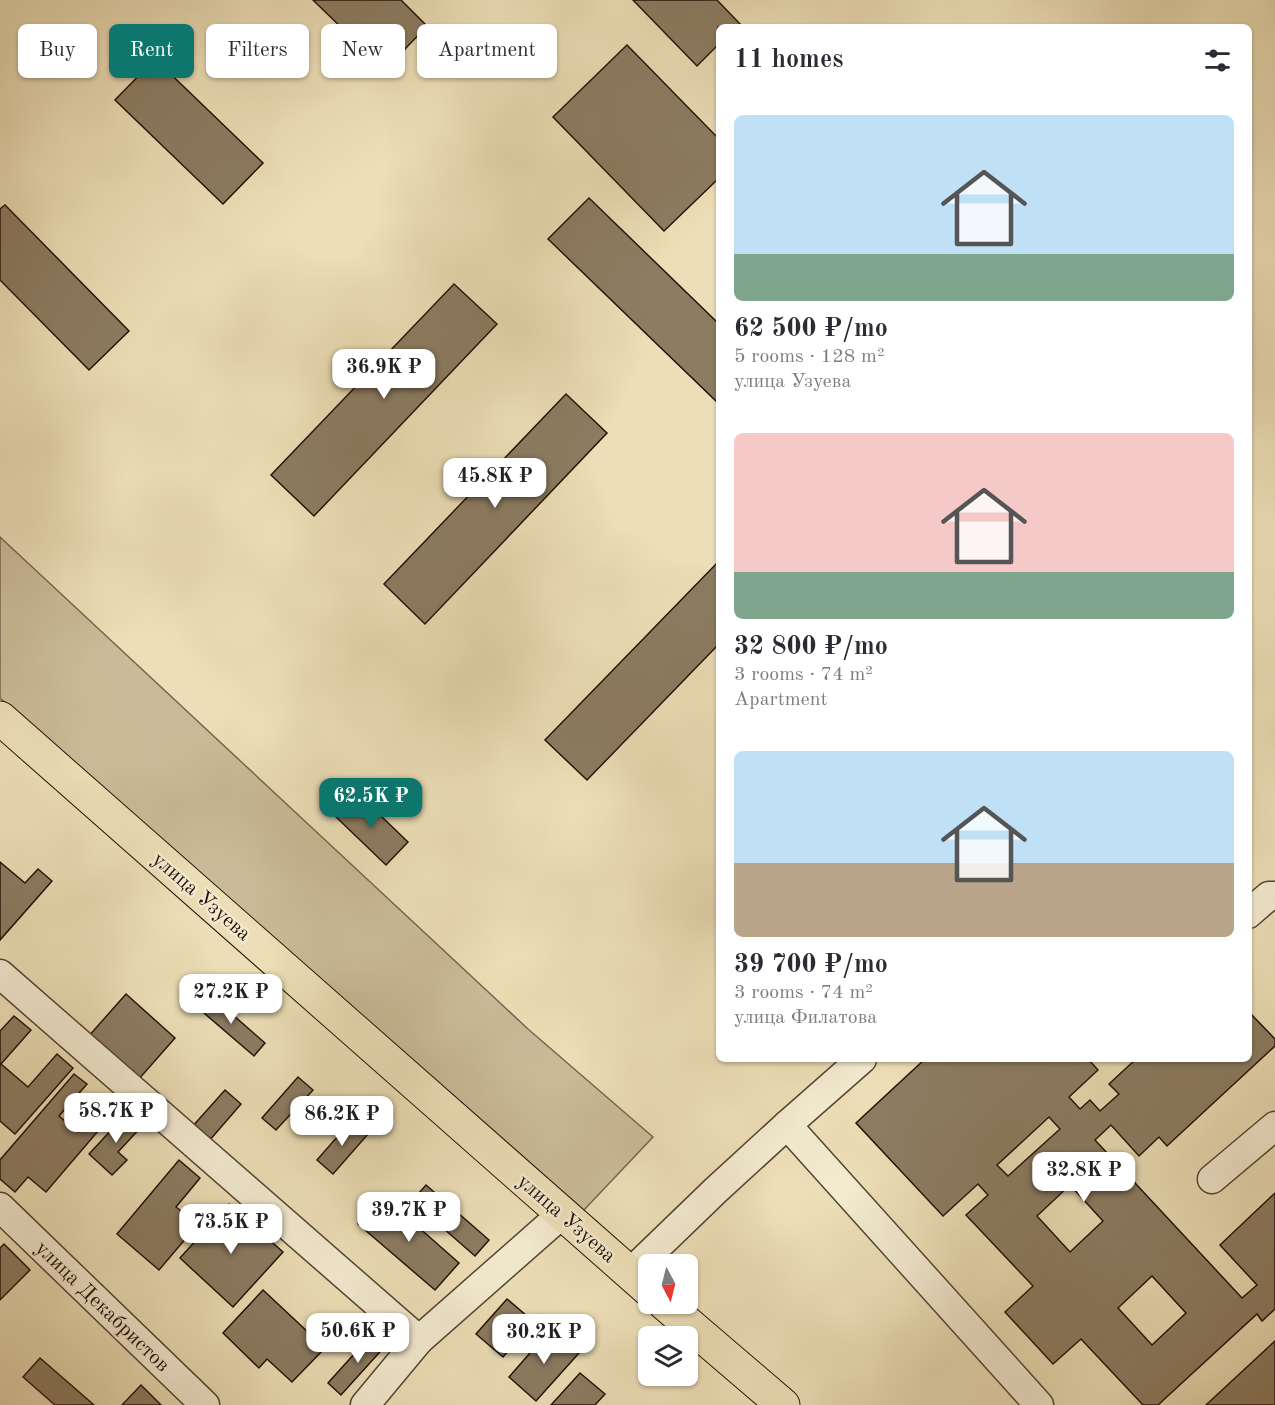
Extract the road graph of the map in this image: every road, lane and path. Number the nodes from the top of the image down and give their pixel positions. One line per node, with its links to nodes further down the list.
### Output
1 (0, 718): 10 (main road, улица Узуева)
2 (1275, 896): 3 (street)
3 (1252, 911)
4 (0, 974): 14 (street)
5 (859, 1062): 6 (street)
6 (787, 1125): 11 (street); 18 (street)
7 (1275, 1126): 8 (street)
8 (1212, 1179)
9 (0, 1207): 15 (street, улица Декабристов)
10 (562, 1214): 12 (main road, улица Узуева); 14 (street)
11 (662, 1254)
12 (638, 1280)
13 (677, 1314): 17 (main road)
14 (419, 1340): 16 (street)
15 (205, 1405)
16 (365, 1405)
17 (783, 1405)
18 (1039, 1405)

